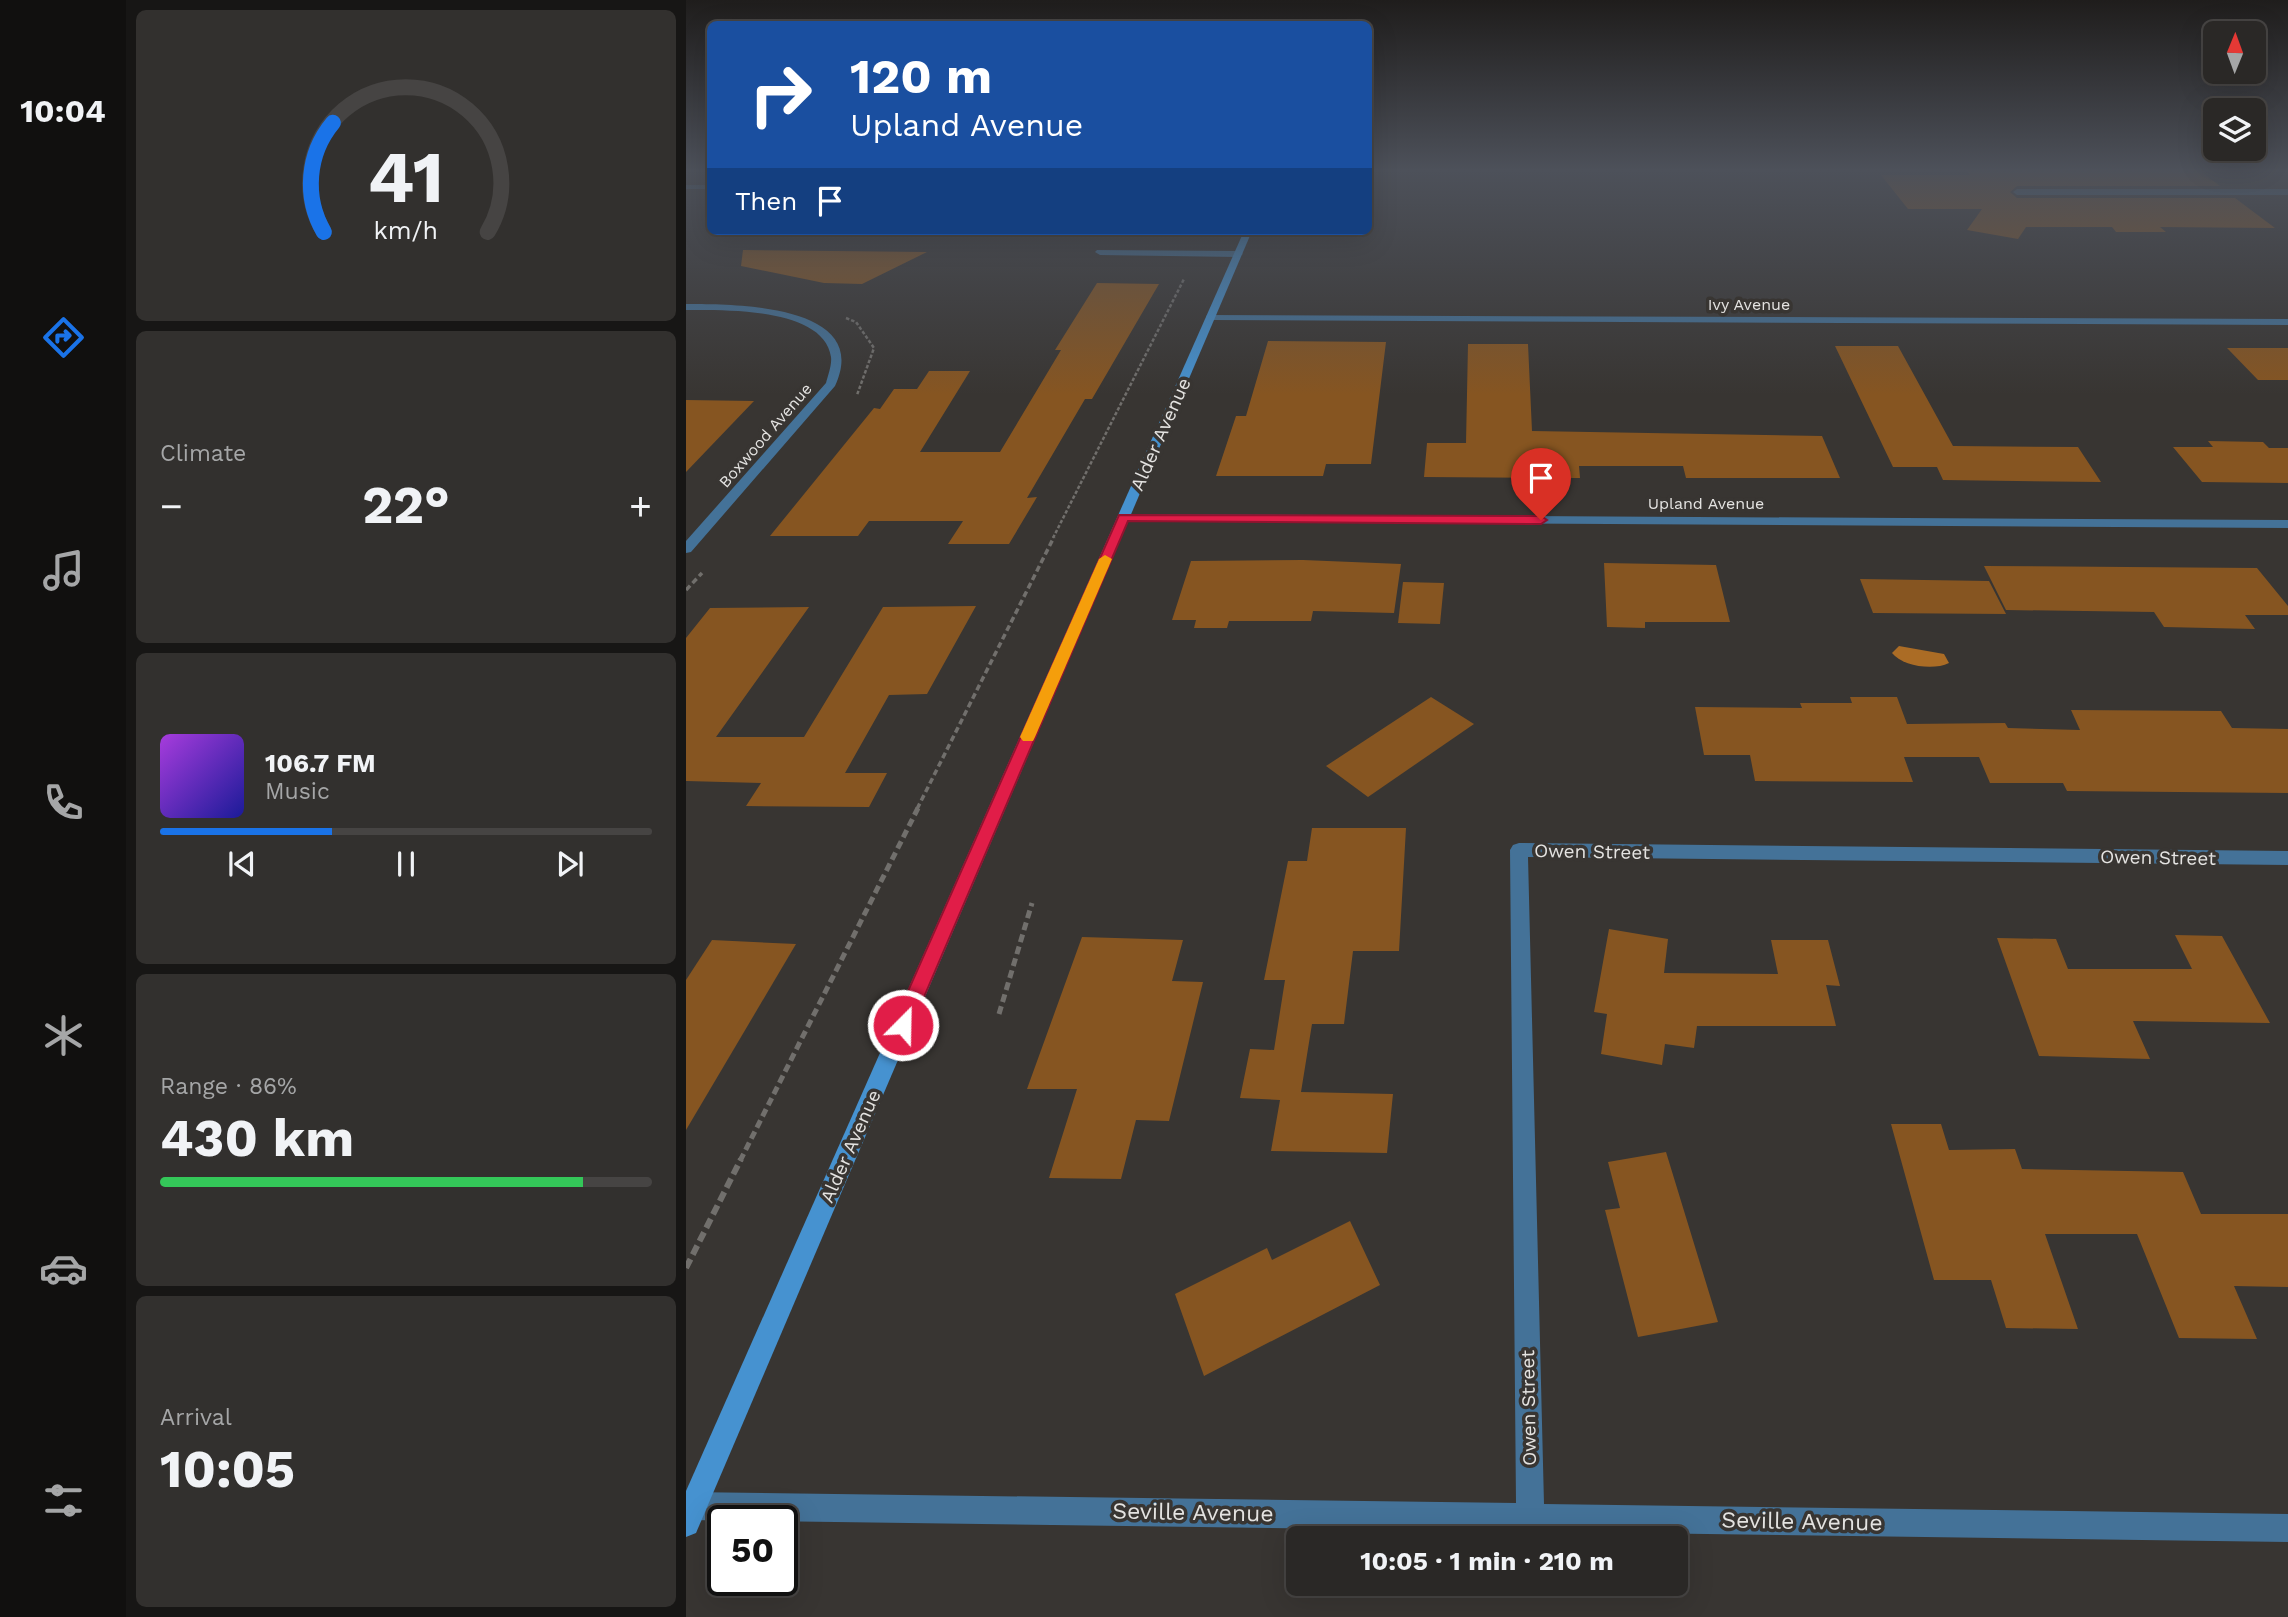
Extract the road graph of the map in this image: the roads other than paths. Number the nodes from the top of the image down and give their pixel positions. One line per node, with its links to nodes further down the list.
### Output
1 (1243, 243): 3 (main road, Alder Avenue)
2 (1100, 252): 3 (street)
3 (1238, 254): 5 (main road, Alder Avenue)
4 (686, 307): 9 (street, Boxwood Avenue)
5 (1211, 317): 6 (street, Ivy Avenue); 7 (main road, Alder Avenue)
6 (2288, 322)
7 (1123, 518): 8 (street, Upland Avenue); 12 (main road, Alder Avenue)
8 (2288, 524)
9 (692, 537): 10 (street, Boxwood Avenue)
10 (686, 549)
11 (2288, 858): 13 (street, Owen Street)
12 (688, 1512): 13 (street, Seville Avenue)
13 (1530, 1517): 14 (street, Seville Avenue)
14 (2288, 1528)

